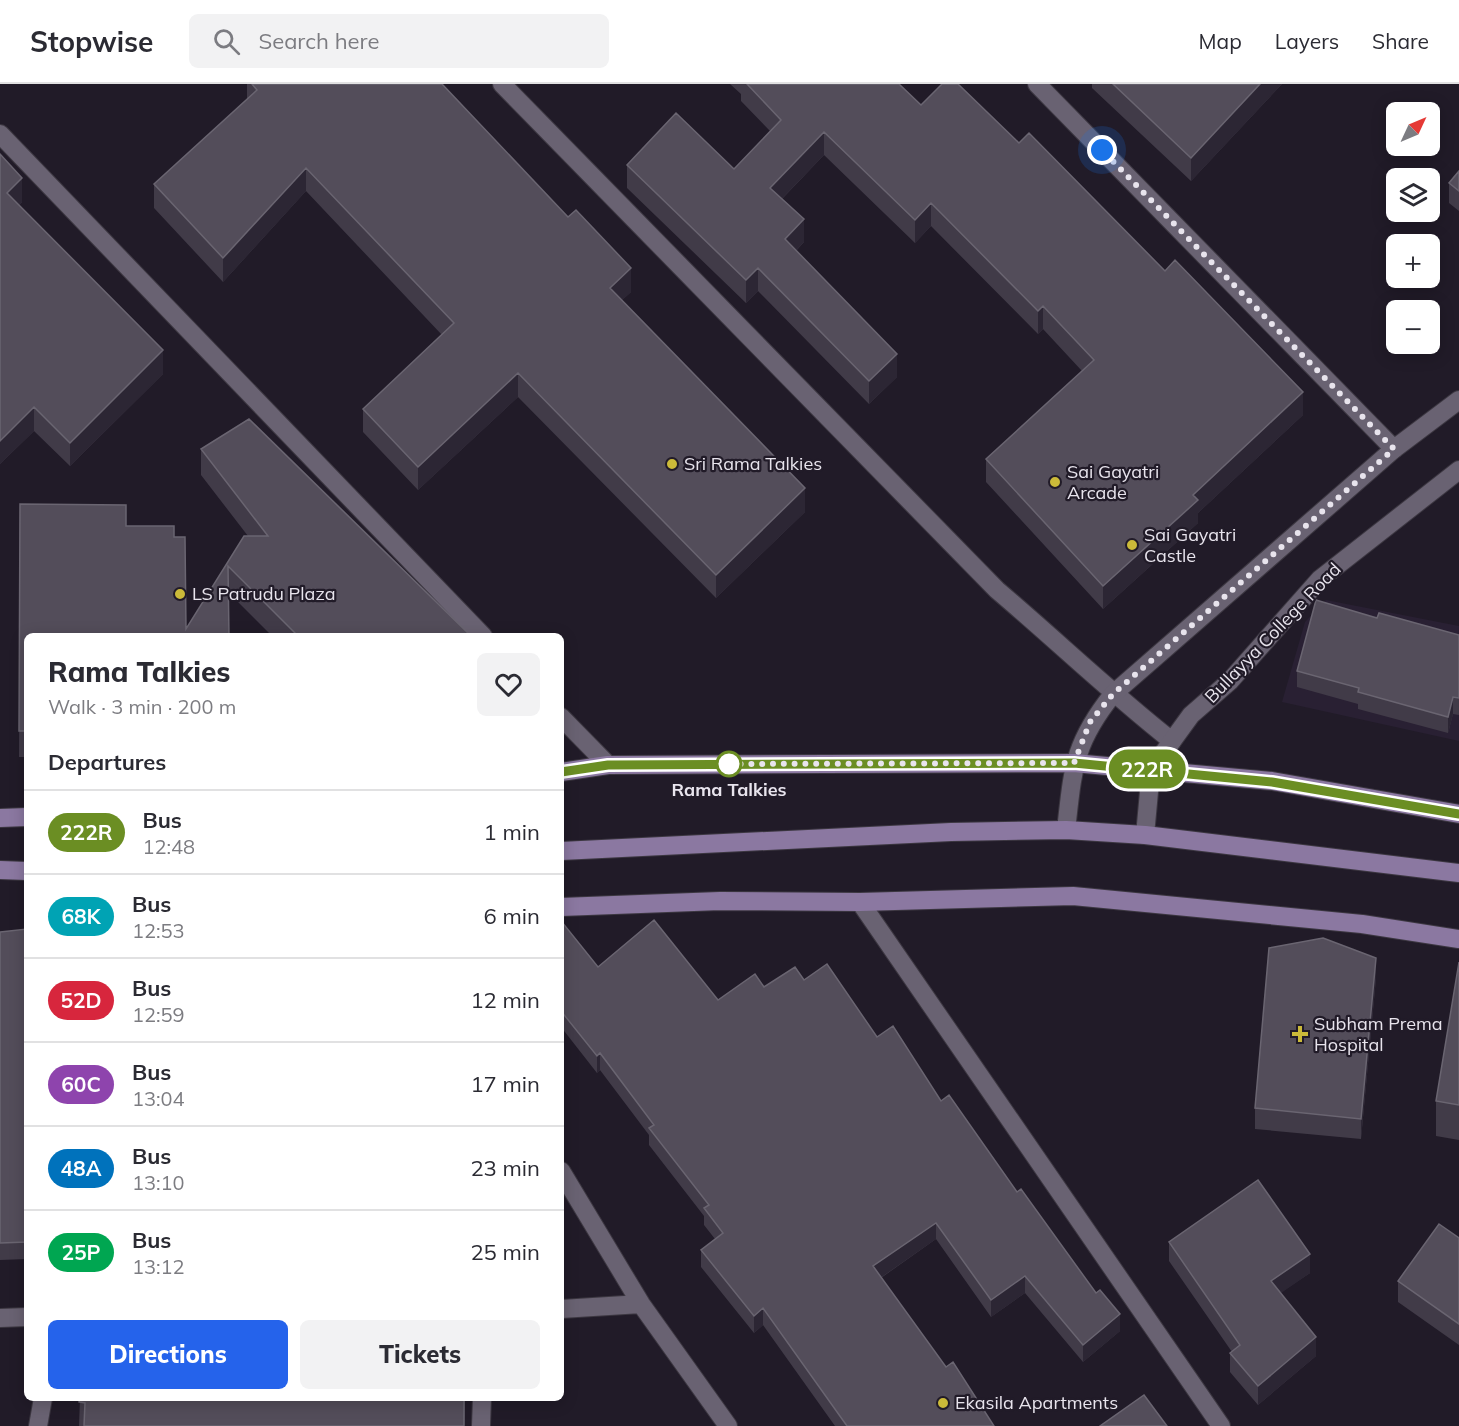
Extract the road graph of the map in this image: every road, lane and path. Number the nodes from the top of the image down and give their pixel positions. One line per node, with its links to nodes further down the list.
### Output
1 (502, 84): 8 (street)
2 (1037, 84): 5 (street)
3 (0, 134): 7 (street)
4 (1459, 400): 5 (street)
5 (1394, 449): 8 (street)
6 (1457, 473): 10 (street, Bullayya College Road)
7 (480, 633)
8 (1113, 694): 10 (street); 11 (street)
9 (564, 720): 12 (street)
10 (1172, 741): 13 (street, Bullayya College Road)
11 (1074, 763): 12 (main road); 13 (main road); 18 (street)
12 (608, 765): 14 (main road)
13 (1151, 770): 15 (main road); 19 (street)
14 (564, 772)
15 (1459, 814)
16 (24, 817): 17 (main road)
17 (0, 818)
18 (1066, 830): 19 (main road); 20 (main road)
19 (1145, 835): 23 (main road)
20 (564, 851)
21 (0, 870): 22 (main road)
22 (24, 871)
23 (1459, 873)
24 (860, 902): 25 (main road); 26 (main road); 37 (street)
25 (564, 908)
26 (1459, 939)
27 (564, 1176): 28 (street)
28 (641, 1304): 29 (street); 36 (street)
29 (564, 1309)
30 (24, 1317): 31 (street)
31 (0, 1318)
32 (42, 1401): 34 (street)
33 (482, 1401): 35 (street)
34 (38, 1426)
35 (481, 1426)
36 (728, 1426)
37 (1221, 1426)

